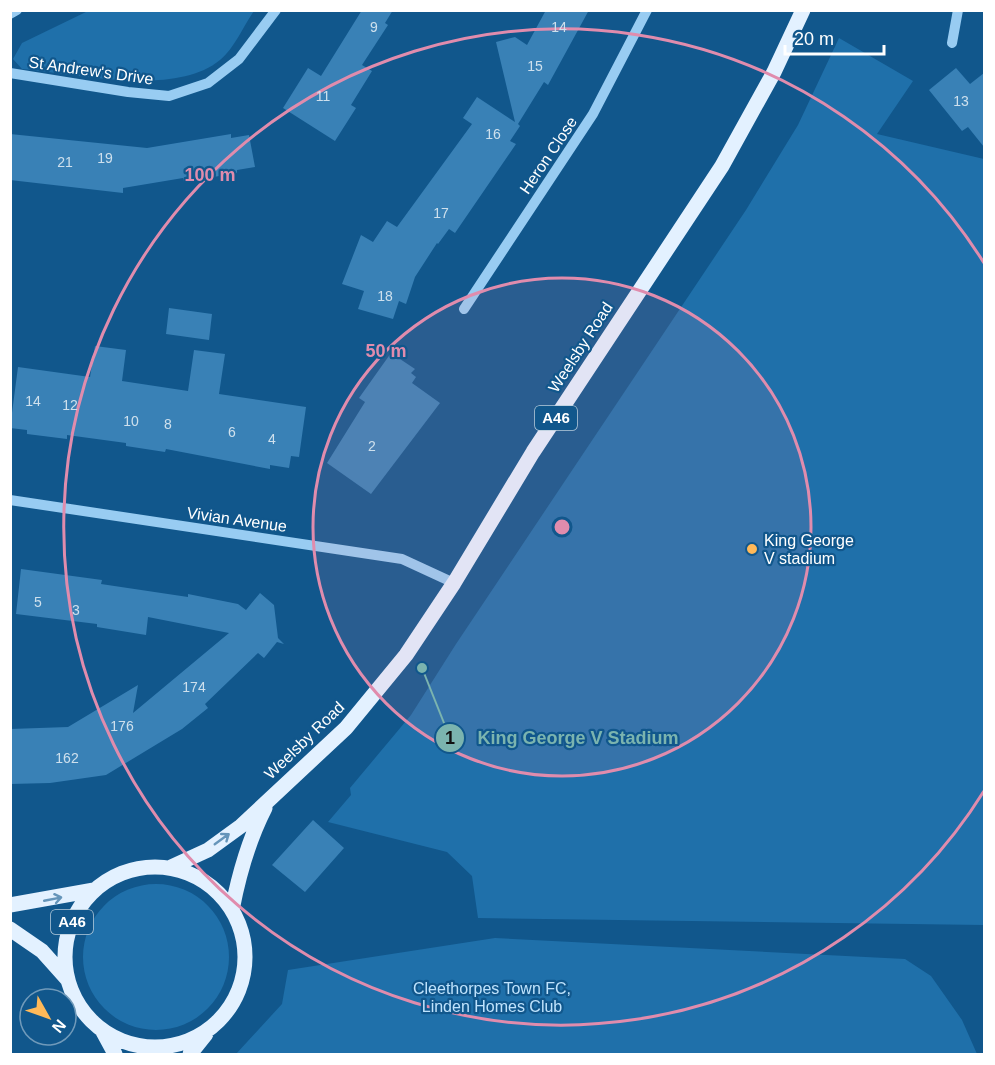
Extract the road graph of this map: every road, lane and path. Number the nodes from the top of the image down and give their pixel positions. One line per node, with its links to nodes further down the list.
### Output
1 (17, 10): 6 (street)
2 (276, 10): 8 (street, St Andrew's Drive)
3 (647, 10): 9 (street, Heron Close)
4 (803, 10): 11 (main road, Weelsby Road / A46)
5 (958, 10): 7 (street)
6 (10, 14)
7 (952, 43)
8 (10, 73)
9 (464, 309)
10 (10, 500): 11 (street, Vivian Avenue)
11 (454, 583): 12 (main road, Weelsby Road / A46)
12 (271, 797): 13 (main road, Weelsby Road / A46, one-way to 12); 16 (main road, Weelsby Road / A46)
13 (171, 867): 14 (main road, A46); 16 (main road, A46)
14 (94, 890): 15 (main road, one-way to 14); 18 (main road, A46)
15 (10, 905)
16 (232, 910): 19 (main road, A46)
17 (10, 929): 18 (main road)
18 (67, 979): 20 (main road, A46)
19 (212, 1027): 20 (main road, A46); 22 (main road, A46)
20 (102, 1030): 21 (main road, A46)
21 (115, 1054)
22 (190, 1054)

